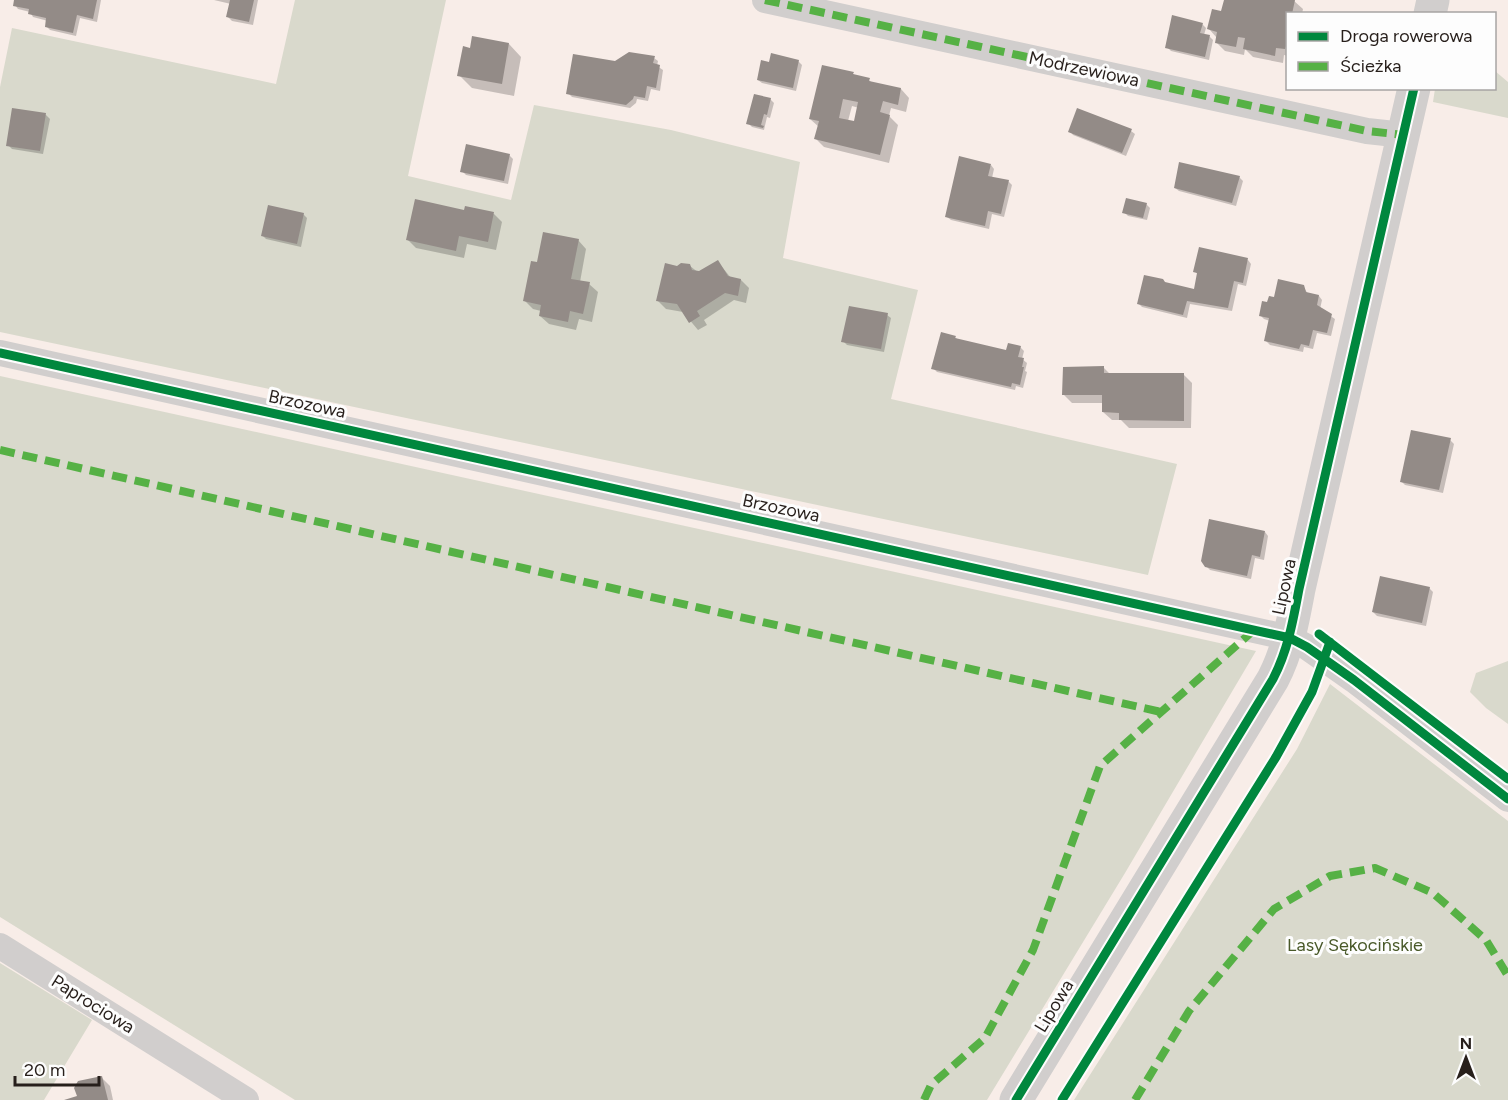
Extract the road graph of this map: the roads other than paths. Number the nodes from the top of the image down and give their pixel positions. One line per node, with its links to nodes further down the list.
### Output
1 (765, 0): 3 (street, Modrzewiowa)
2 (1414, 90): 3 (street, Lipowa)
3 (1404, 135): 5 (street, Lipowa)
4 (0, 353): 5 (street, Brzozowa)
5 (1290, 638): 6 (street, Brzozowa); 9 (street, Lipowa)
6 (1508, 799)
7 (0, 946): 8 (street, Paprociowa)
8 (246, 1100)
9 (1016, 1100)

